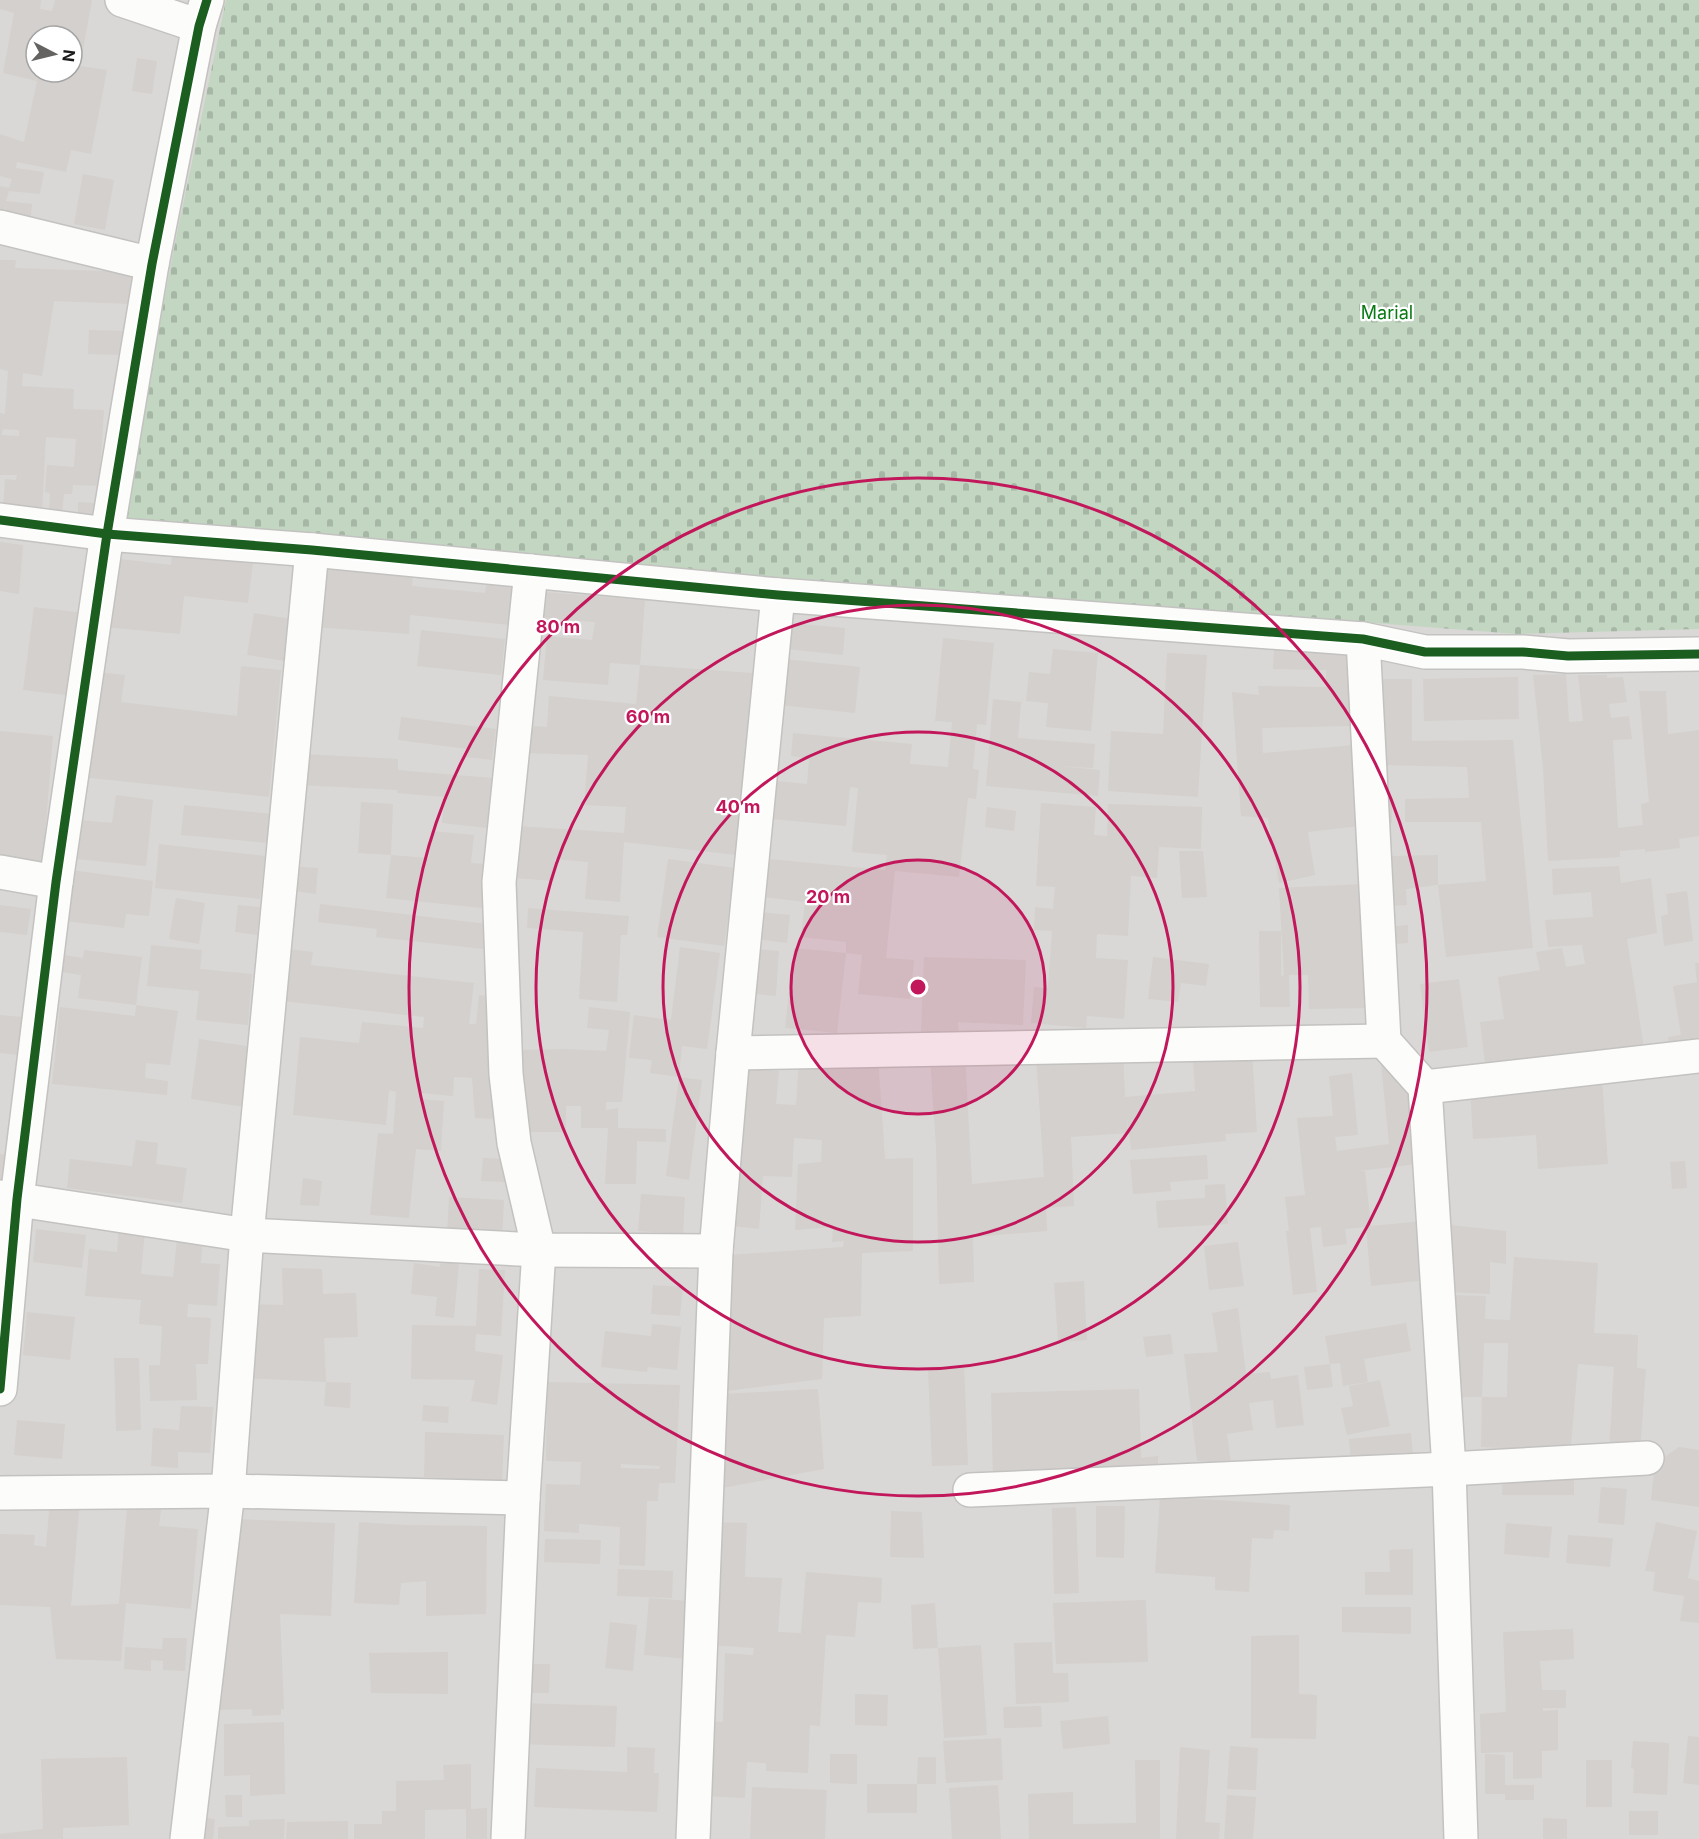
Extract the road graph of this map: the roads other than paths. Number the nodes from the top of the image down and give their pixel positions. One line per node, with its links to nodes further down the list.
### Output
1 (122, 0): 2 (street)
2 (203, 13): 4 (street)
3 (0, 226): 4 (street)
4 (152, 264): 6 (street)
5 (0, 520): 6 (street)
6 (107, 534): 7 (street); 13 (street)
7 (312, 550): 8 (street); 19 (street)
8 (531, 571): 9 (street); 20 (street)
9 (778, 595): 10 (street); 15 (street)
10 (1363, 639): 11 (street); 14 (street)
11 (1699, 654)
12 (0, 872): 13 (street)
13 (56, 882): 18 (street)
14 (1384, 1041): 15 (street); 17 (street)
15 (733, 1053): 21 (street)
16 (1699, 1056): 17 (street)
17 (1425, 1087): 24 (street)
18 (8, 1198): 19 (street); 22 (street)
19 (247, 1235): 20 (street); 26 (street)
20 (539, 1251): 21 (street); 28 (street)
21 (716, 1251): 31 (street)
22 (0, 1389)
23 (1647, 1458): 24 (street)
24 (1449, 1469): 25 (street); 32 (street)
25 (970, 1490)
26 (228, 1491): 27 (street); 28 (street); 29 (street)
27 (0, 1493)
28 (523, 1498): 30 (street)
29 (187, 1839)
30 (508, 1839)
31 (693, 1839)
32 (1461, 1839)

